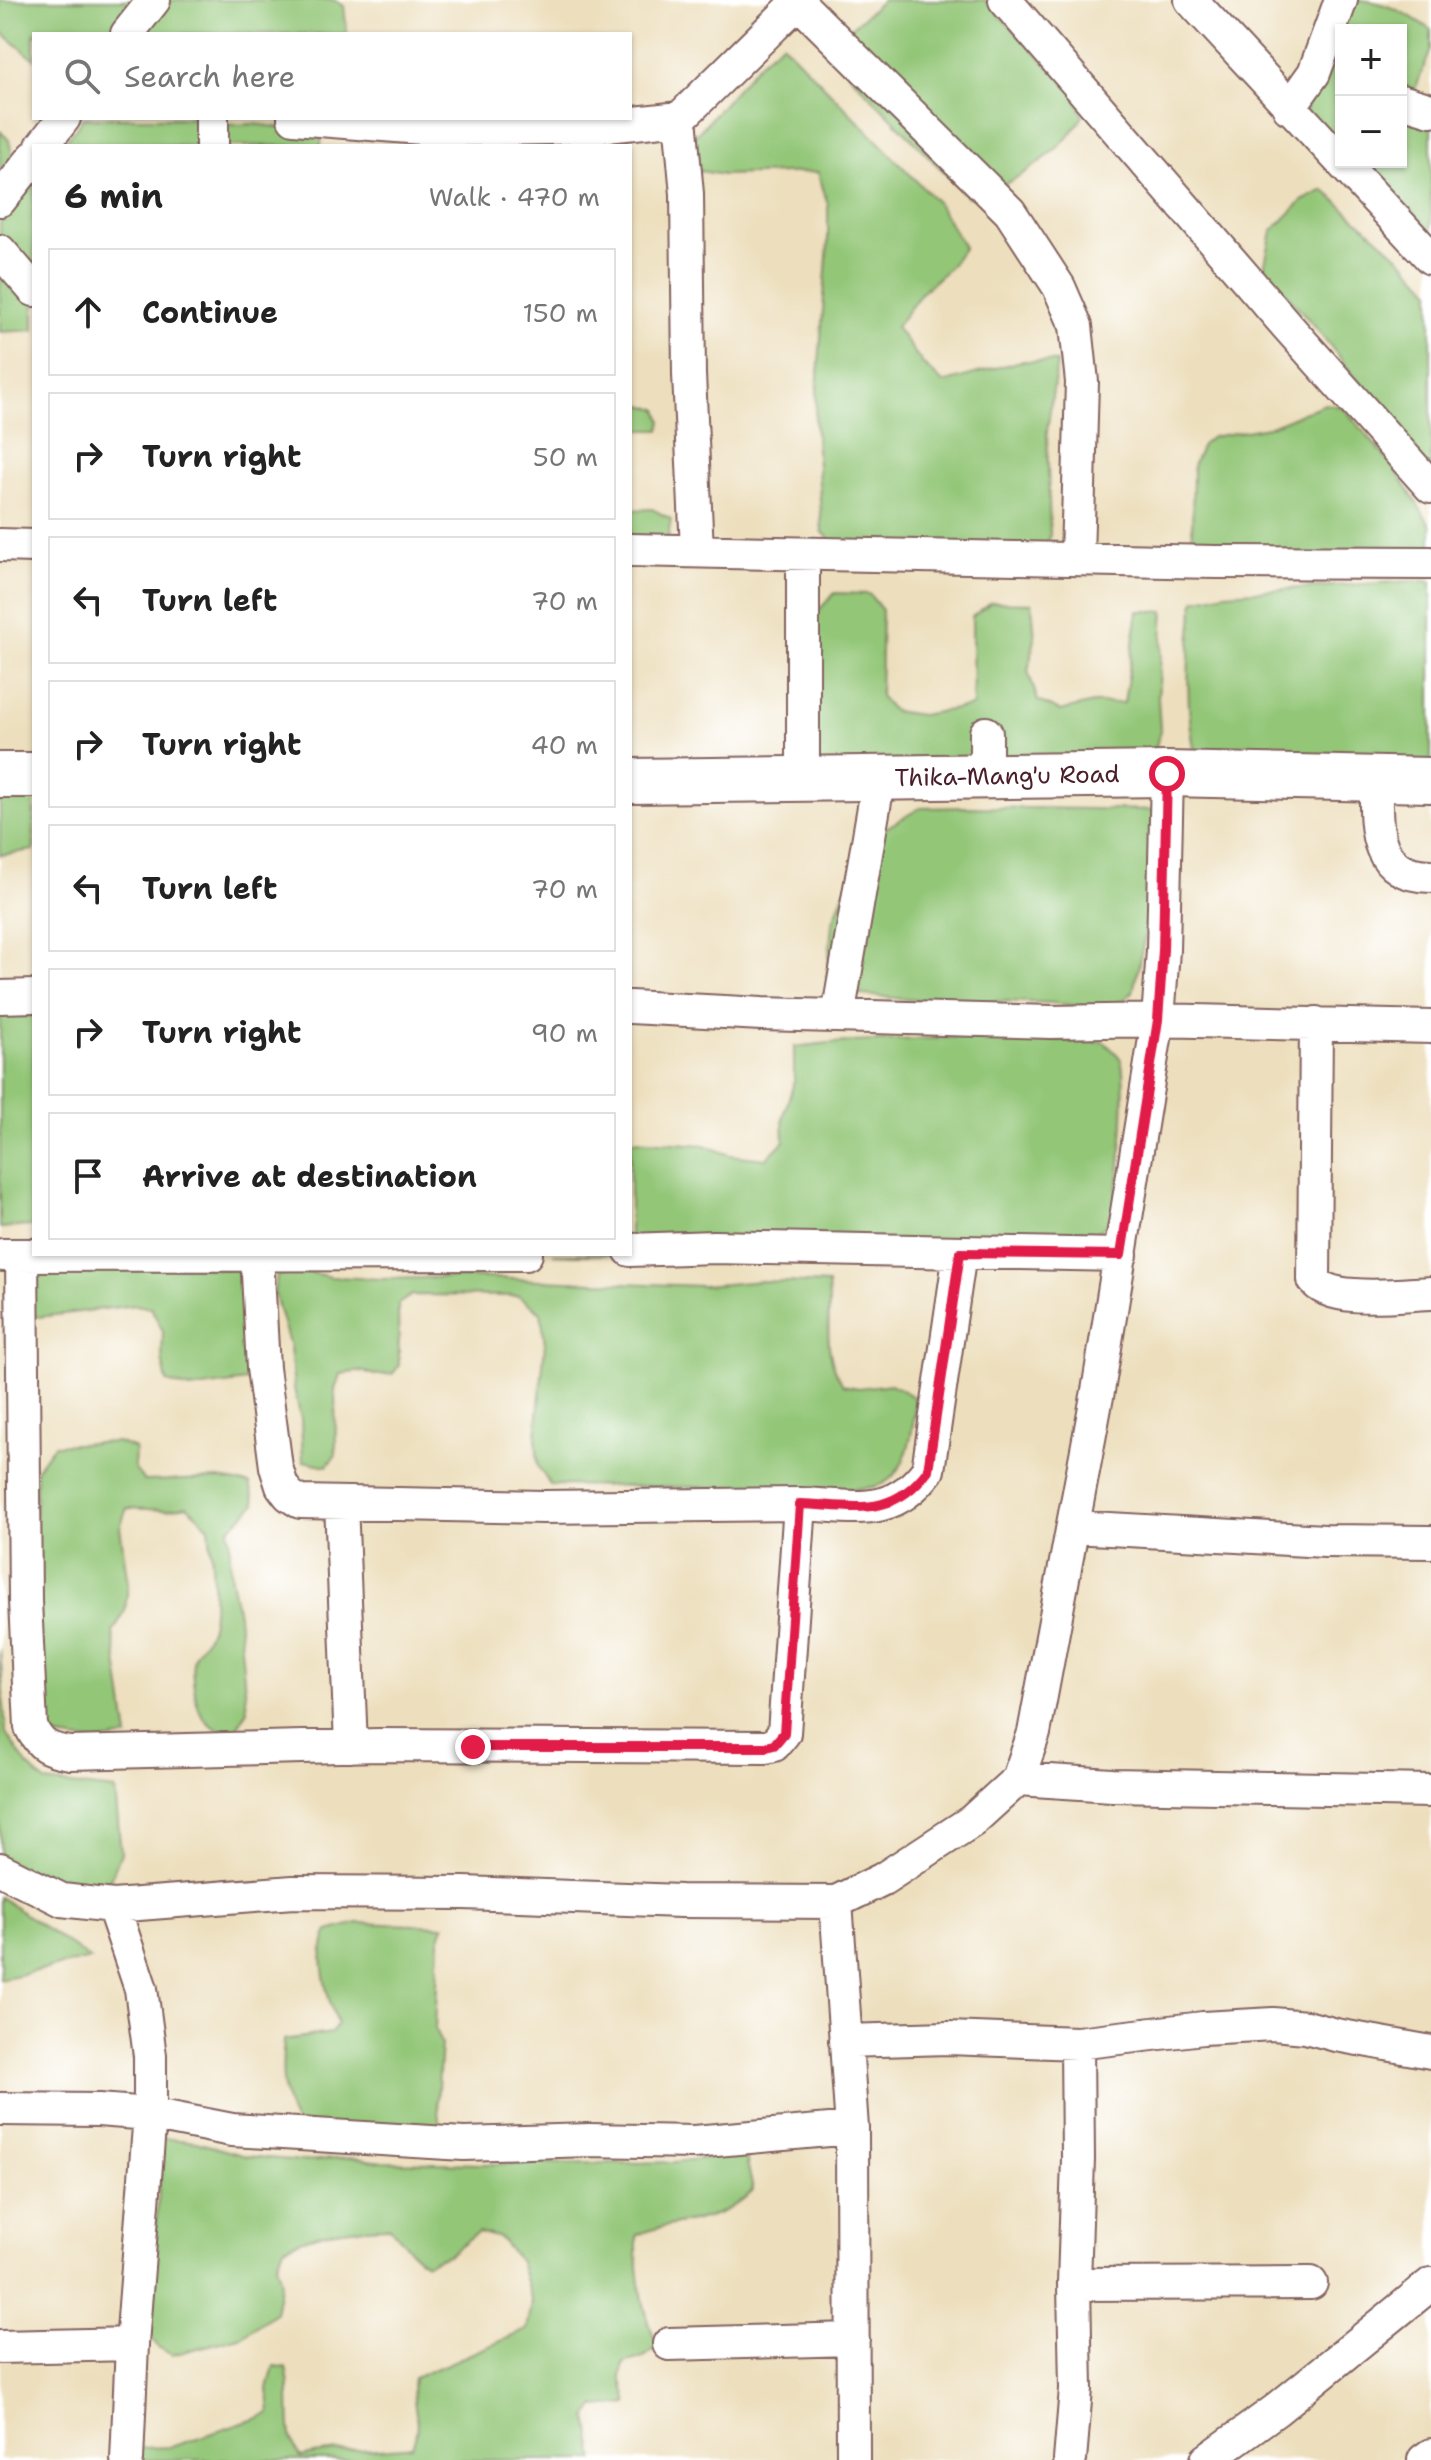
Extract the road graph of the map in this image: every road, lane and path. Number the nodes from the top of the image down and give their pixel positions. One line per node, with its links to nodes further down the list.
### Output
1 (154, 0): 6 (street)
2 (1005, 0): 23 (street)
3 (1191, 0): 9 (street)
4 (1341, 0): 7 (street)
5 (797, 1): 11 (street); 29 (street)
6 (129, 32)
7 (1328, 77): 9 (street)
8 (1407, 103): 10 (street)
9 (1289, 108): 21 (street)
10 (1431, 110)
11 (680, 118): 15 (street); 27 (street)
12 (62, 120): 16 (street)
13 (212, 120): 17 (street)
14 (309, 120): 15 (street)
15 (447, 138)
16 (44, 144)
17 (212, 144)
18 (32, 159): 19 (street)
19 (2, 193)
20 (0, 251): 22 (street)
21 (1431, 258)
22 (32, 288)
23 (1431, 487)
24 (0, 545): 25 (street)
25 (32, 546)
26 (632, 550): 27 (street)
27 (697, 551): 28 (street)
28 (803, 554): 29 (street); 37 (street)
29 (1077, 557): 30 (street)
30 (1431, 563)
31 (986, 733): 35 (street)
32 (1167, 774): 35 (highway, Thika-Mang'u Road); 38 (highway, Thika-Mang'u Road); 46 (street)
33 (0, 775): 34 (highway)
34 (32, 775)
35 (986, 777): 36 (highway, Thika-Mang'u Road)
36 (879, 778): 37 (highway, Thika-Mang'u Road); 45 (street)
37 (803, 779): 40 (highway, Thika-Mang'u Road)
38 (1376, 779): 39 (highway, Thika-Mang'u Road); 41 (street)
39 (1431, 780)
40 (632, 781)
41 (1431, 876)
42 (32, 996): 43 (street)
43 (0, 997)
44 (632, 1007): 45 (street)
45 (838, 1016): 46 (street)
46 (1158, 1020): 47 (street); 53 (street)
47 (1316, 1023): 48 (street); 55 (street)
48 (1431, 1027)
49 (632, 1250): 50 (street)
50 (960, 1253): 53 (street); 58 (street)
51 (11, 1255): 52 (street); 56 (street)
52 (32, 1255)
53 (1121, 1255): 59 (street)
54 (257, 1256): 57 (street)
55 (1431, 1293)
56 (12, 1495): 61 (street)
57 (341, 1503): 58 (street); 61 (street)
58 (800, 1504): 61 (street)
59 (1073, 1527): 60 (street); 62 (street)
60 (1431, 1542)
61 (351, 1746)
62 (1018, 1779): 63 (street); 65 (street)
63 (1431, 1791)
64 (1, 1870): 66 (street)
65 (836, 1902): 66 (street); 67 (street)
66 (113, 1906): 71 (street)
67 (845, 2041): 68 (street); 72 (street)
68 (1077, 2043): 69 (street); 74 (street)
69 (1431, 2052)
70 (0, 2109): 71 (street)
71 (150, 2114): 72 (street); 77 (street)
72 (852, 2128): 76 (street)
73 (1311, 2283): 74 (street)
74 (1074, 2284): 83 (street)
75 (1431, 2284): 84 (street)
76 (853, 2339): 78 (street); 82 (street)
77 (132, 2344): 79 (street); 81 (street)
78 (669, 2344)
79 (0, 2347)
80 (1431, 2455): 85 (street)
81 (127, 2460)
82 (853, 2460)
83 (1070, 2460)
84 (1207, 2460)
85 (1424, 2460)

